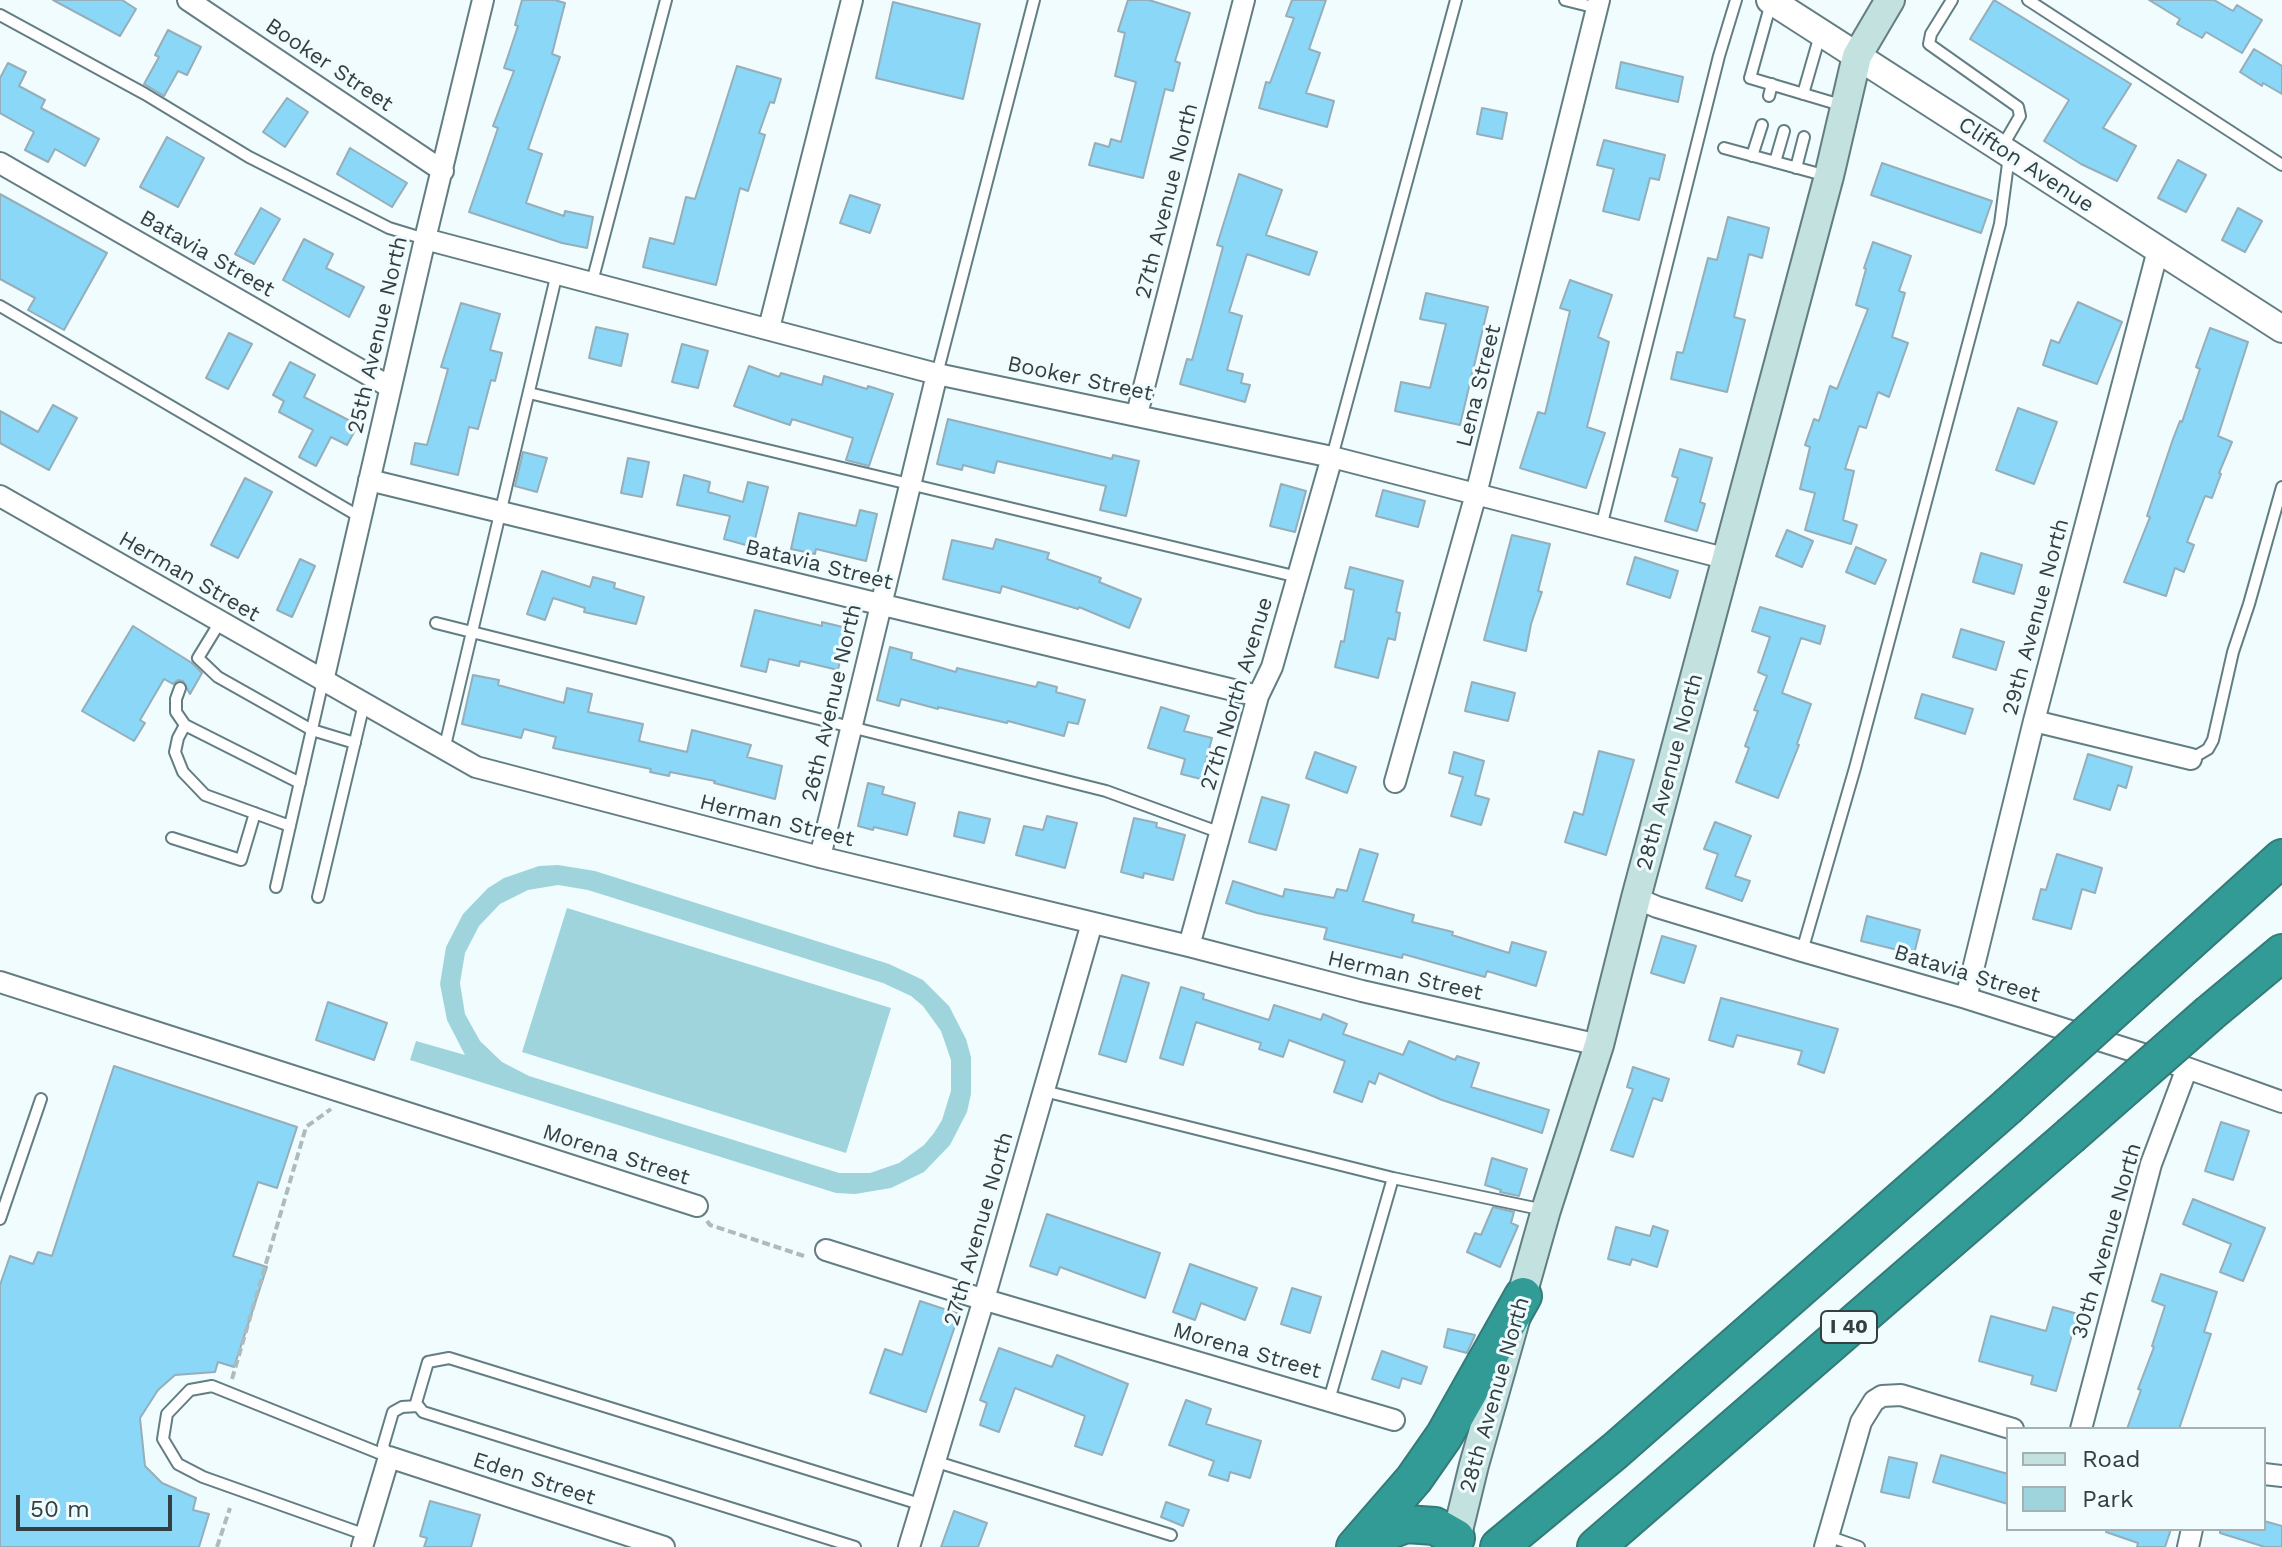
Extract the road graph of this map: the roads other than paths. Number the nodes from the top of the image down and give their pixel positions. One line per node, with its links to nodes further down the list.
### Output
1 (188, 0): 32 (street, Booker Street)
2 (483, 0): 32 (street, 25th Avenue North)
3 (666, 0): 37 (lane)
4 (852, 0): 39 (street)
5 (1034, 0): 41 (lane)
6 (1244, 0): 44 (street, 27th Avenue North)
7 (1456, 0): 45 (lane)
8 (1565, 0): 14 (lane)
9 (1736, 0): 53 (lane)
10 (1890, 0): 17 (main road, 28th Avenue North)
11 (1952, 0): 26 (lane)
12 (2028, 0): 30 (lane)
13 (1771, 1): 16 (street, Clifton Avenue); 18 (lane)
14 (1598, 4): 49 (street, Lena Street)
15 (0, 15): 34 (lane)
16 (1821, 33): 17 (street, Clifton Avenue); 20 (lane)
17 (1857, 56): 21 (main road, 28th Avenue North); 26 (street, Clifton Avenue)
18 (1772, 84): 19 (lane); 20 (lane)
19 (1769, 96)
20 (1796, 96): 21 (lane)
21 (1846, 107): 33 (main road, 28th Avenue North)
22 (1762, 125): 27 (lane)
23 (1784, 131): 28 (lane)
24 (1804, 137): 31 (lane)
25 (1724, 148): 27 (lane)
26 (2005, 152): 35 (street, Clifton Avenue); 84 (lane)
27 (1752, 156): 28 (lane)
28 (1775, 162): 31 (lane)
29 (0, 163): 42 (street, Batavia Street)
30 (2282, 165)
31 (1796, 168): 33 (lane)
32 (443, 171): 34 (street, 25th Avenue North)
33 (1829, 176): 54 (main road, 28th Avenue North)
34 (425, 239): 36 (street, Booker Street); 42 (street, 25th Avenue North)
35 (2158, 250): 40 (street, Clifton Avenue); 64 (street, 29th Avenue North)
36 (557, 273): 37 (street, Booker Street); 43 (lane)
37 (592, 282): 39 (street, Booker Street)
38 (0, 306): 52 (lane)
39 (769, 328): 41 (street, Booker Street)
40 (2282, 329)
41 (937, 374): 44 (street, Booker Street); 47 (street, 26th Avenue North)
42 (390, 387): 46 (street, 25th Avenue North)
43 (529, 393): 47 (lane); 51 (lane)
44 (1137, 414): 45 (street, Booker Street)
45 (1332, 457): 49 (street, Booker Street); 55 (street, 27th North Avenue)
46 (369, 480): 51 (street, Batavia Street); 52 (street, 25th Avenue North)
47 (910, 485): 55 (lane); 56 (street, 26th Avenue North)
48 (2282, 487): 70 (lane)
49 (1476, 494): 53 (street, Booker Street); 71 (street, Lena Street)
50 (0, 496): 57 (street, Herman Street)
51 (500, 512): 56 (street, Batavia Street); 59 (lane)
52 (360, 517): 60 (street, 25th Avenue North)
53 (1601, 527): 54 (street, Booker Street)
54 (1728, 559): 81 (main road, 28th Avenue North)
55 (1298, 577): 62 (street, 27th North Avenue)
56 (880, 604): 62 (street, Batavia Street); 66 (street, 26th Avenue North)
57 (220, 622): 60 (street, Herman Street); 67 (lane)
58 (436, 623): 59 (lane)
59 (473, 631): 66 (lane); 69 (lane)
60 (323, 681): 63 (street, Herman Street); 67 (lane)
61 (180, 688): 65 (lane)
62 (1258, 696): 75 (street, 27th North Avenue)
63 (364, 704): 68 (lane); 69 (street, Herman Street)
64 (2034, 721): 70 (street); 87 (street, 29th Avenue North)
65 (185, 725): 72 (lane); 73 (lane)
66 (851, 726): 75 (lane); 77 (street, 26th Avenue North)
67 (312, 730): 68 (lane); 72 (lane)
68 (355, 743): 80 (lane)
69 (444, 750): 77 (street, Herman Street)
70 (2191, 759)
71 (1395, 782)
72 (300, 783): 74 (lane)
73 (255, 813): 74 (lane); 76 (lane)
74 (290, 826): 79 (lane)
75 (1221, 833): 83 (street, 27th North Avenue)
76 (172, 838)
77 (820, 857): 82 (street, Herman Street)
78 (2282, 858): 116 (highway, I 40, bridge)
79 (276, 887)
80 (318, 897)
81 (1636, 898): 84 (street, Batavia Street); 88 (main road, 28th Avenue North)
82 (1092, 923): 83 (street, Herman Street); 90 (street, 27th Avenue North)
83 (1189, 946): 88 (street, Herman Street)
84 (1802, 951): 87 (street, Batavia Street)
85 (2282, 953): 117 (highway, I 40, bridge)
86 (0, 982): 94 (street, Morena Street)
87 (1966, 998): 89 (street, Batavia Street)
88 (1599, 1045): 95 (main road, 28th Avenue North)
89 (2187, 1068): 92 (street, Batavia Street); 104 (street, 30th Avenue North)
90 (1044, 1091): 93 (lane); 99 (street, 27th Avenue North)
91 (41, 1099): 96 (lane)
92 (2282, 1102)
93 (1393, 1178): 95 (lane); 100 (lane)
94 (697, 1206)
95 (1546, 1210): 98 (main road, 28th Avenue North)
96 (0, 1219)
97 (826, 1250): 99 (street, Morena Street)
98 (1523, 1296): 111 (main road, 28th Avenue North); 112 (highway)
99 (984, 1299): 100 (street, Morena Street); 106 (street, 27th Avenue North)
100 (1329, 1400): 102 (street, Morena Street)
101 (418, 1406): 105 (lane); 107 (lane); 114 (lane)
102 (1394, 1420)
103 (2006, 1427): 110 (street)
104 (2082, 1427)
105 (389, 1457): 109 (street); 109 (lane); 113 (street, Eden Street)
106 (937, 1462): 107 (street, 27th Avenue North); 108 (lane)
107 (923, 1505): 115 (street, 27th Avenue North)
108 (1171, 1535)
109 (364, 1541)
110 (1826, 1542): 118 (lane)
111 (1455, 1543): 112 (highway)
112 (1358, 1544)
113 (664, 1547)
114 (855, 1547)
115 (909, 1547)
116 (1499, 1547)
117 (1596, 1547)
118 (1859, 1547)

